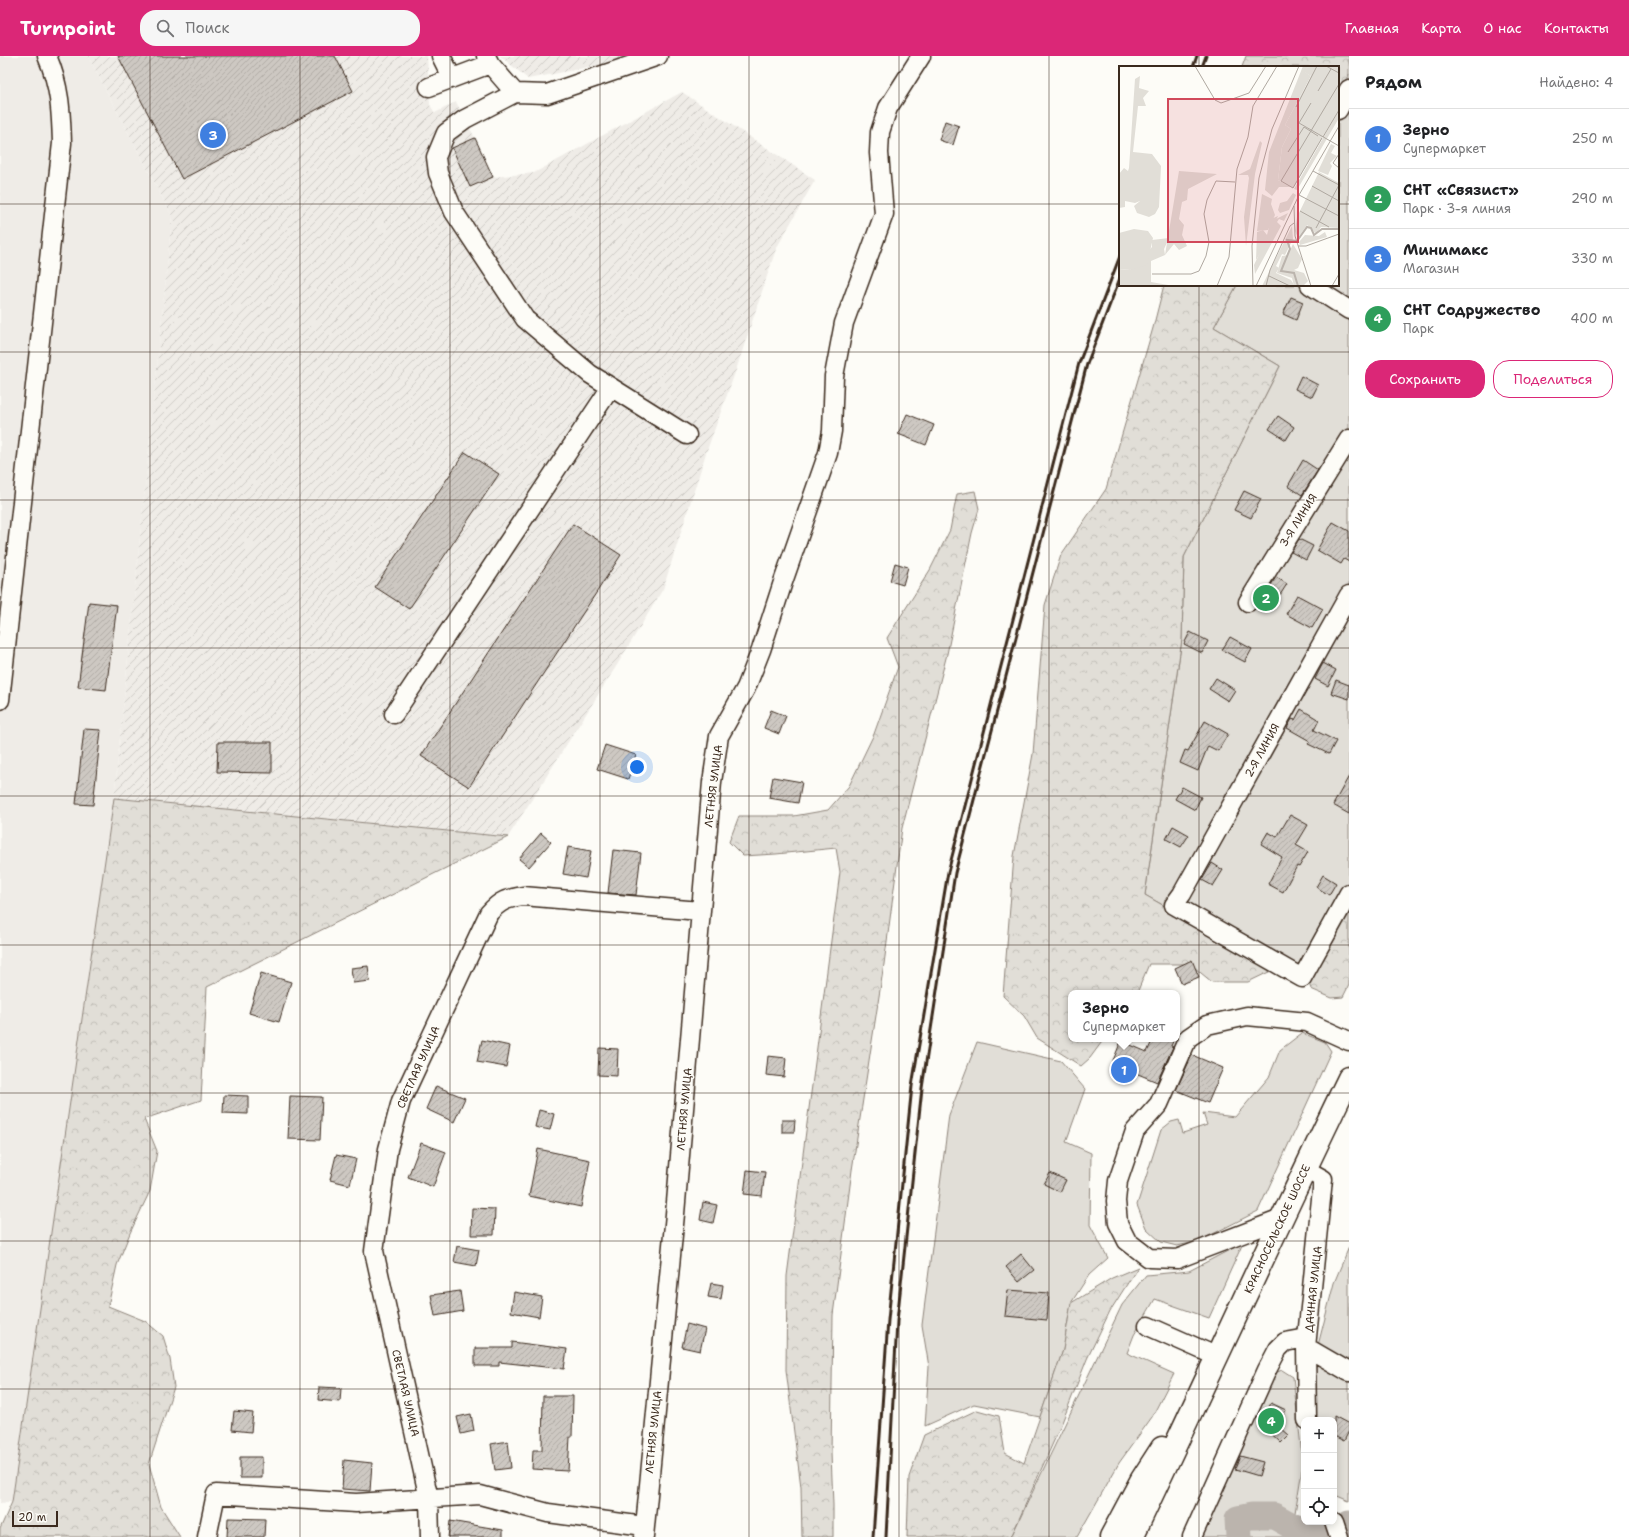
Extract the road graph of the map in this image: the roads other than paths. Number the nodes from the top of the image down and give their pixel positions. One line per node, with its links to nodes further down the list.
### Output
1 (47, 56): 18 (street)
2 (441, 56): 6 (street)
3 (658, 56): 9 (street)
4 (921, 56): 21 (street, ЛЕТНЯЯ УЛИЦА)
5 (488, 60): 6 (street); 9 (street)
6 (452, 78): 7 (street)
7 (429, 87)
8 (1349, 89): 10 (street)
9 (516, 93): 13 (street)
10 (1339, 108)
11 (1312, 286): 12 (street)
12 (1349, 310)
13 (611, 386): 14 (street); 19 (street)
14 (687, 435)
15 (1349, 439): 17 (street, 3-Я ЛИНИЯ)
16 (1349, 595): 20 (street, 2-Я ЛИНИЯ)
17 (1248, 602)
18 (0, 700)
19 (394, 714)
20 (1349, 893)
21 (700, 911): 32 (street, СВЕТЛАЯ УЛИЦА); 34 (street, ЛЕТНЯЯ УЛИЦА)
22 (1349, 1041): 25 (street)
23 (1349, 1078): 24 (highway, КРАСНОСЕЛЬСКОЕ ШОССЕ)
24 (1305, 1169): 25 (highway, КРАСНОСЕЛЬСКОЕ ШОССЕ); 27 (street, ДАЧНАЯ УЛИЦА)
25 (1281, 1219): 28 (highway, КРАСНОСЕЛЬСКОЕ ШОССЕ)
26 (1148, 1326): 28 (street)
27 (1307, 1342): 29 (street); 31 (street, ДАЧНАЯ УЛИЦА); 39 (street)
28 (1218, 1357): 30 (highway, КРАСНОСЕЛЬСКОЕ ШОССЕ)
29 (1349, 1372)
30 (1207, 1380): 37 (highway, КРАСНОСЕЛЬСКОЕ ШОССЕ); 38 (highway, КРАСНОСЕЛЬСКОЕ ШОССЕ)
31 (1307, 1417)
32 (430, 1499): 34 (street); 35 (street); 36 (street, СВЕТЛАЯ УЛИЦА)
33 (1335, 1525): 40 (street)
34 (644, 1531)
35 (207, 1537)
36 (430, 1537)
37 (1111, 1537)
38 (1132, 1537)
39 (1192, 1537)
40 (1339, 1537)

